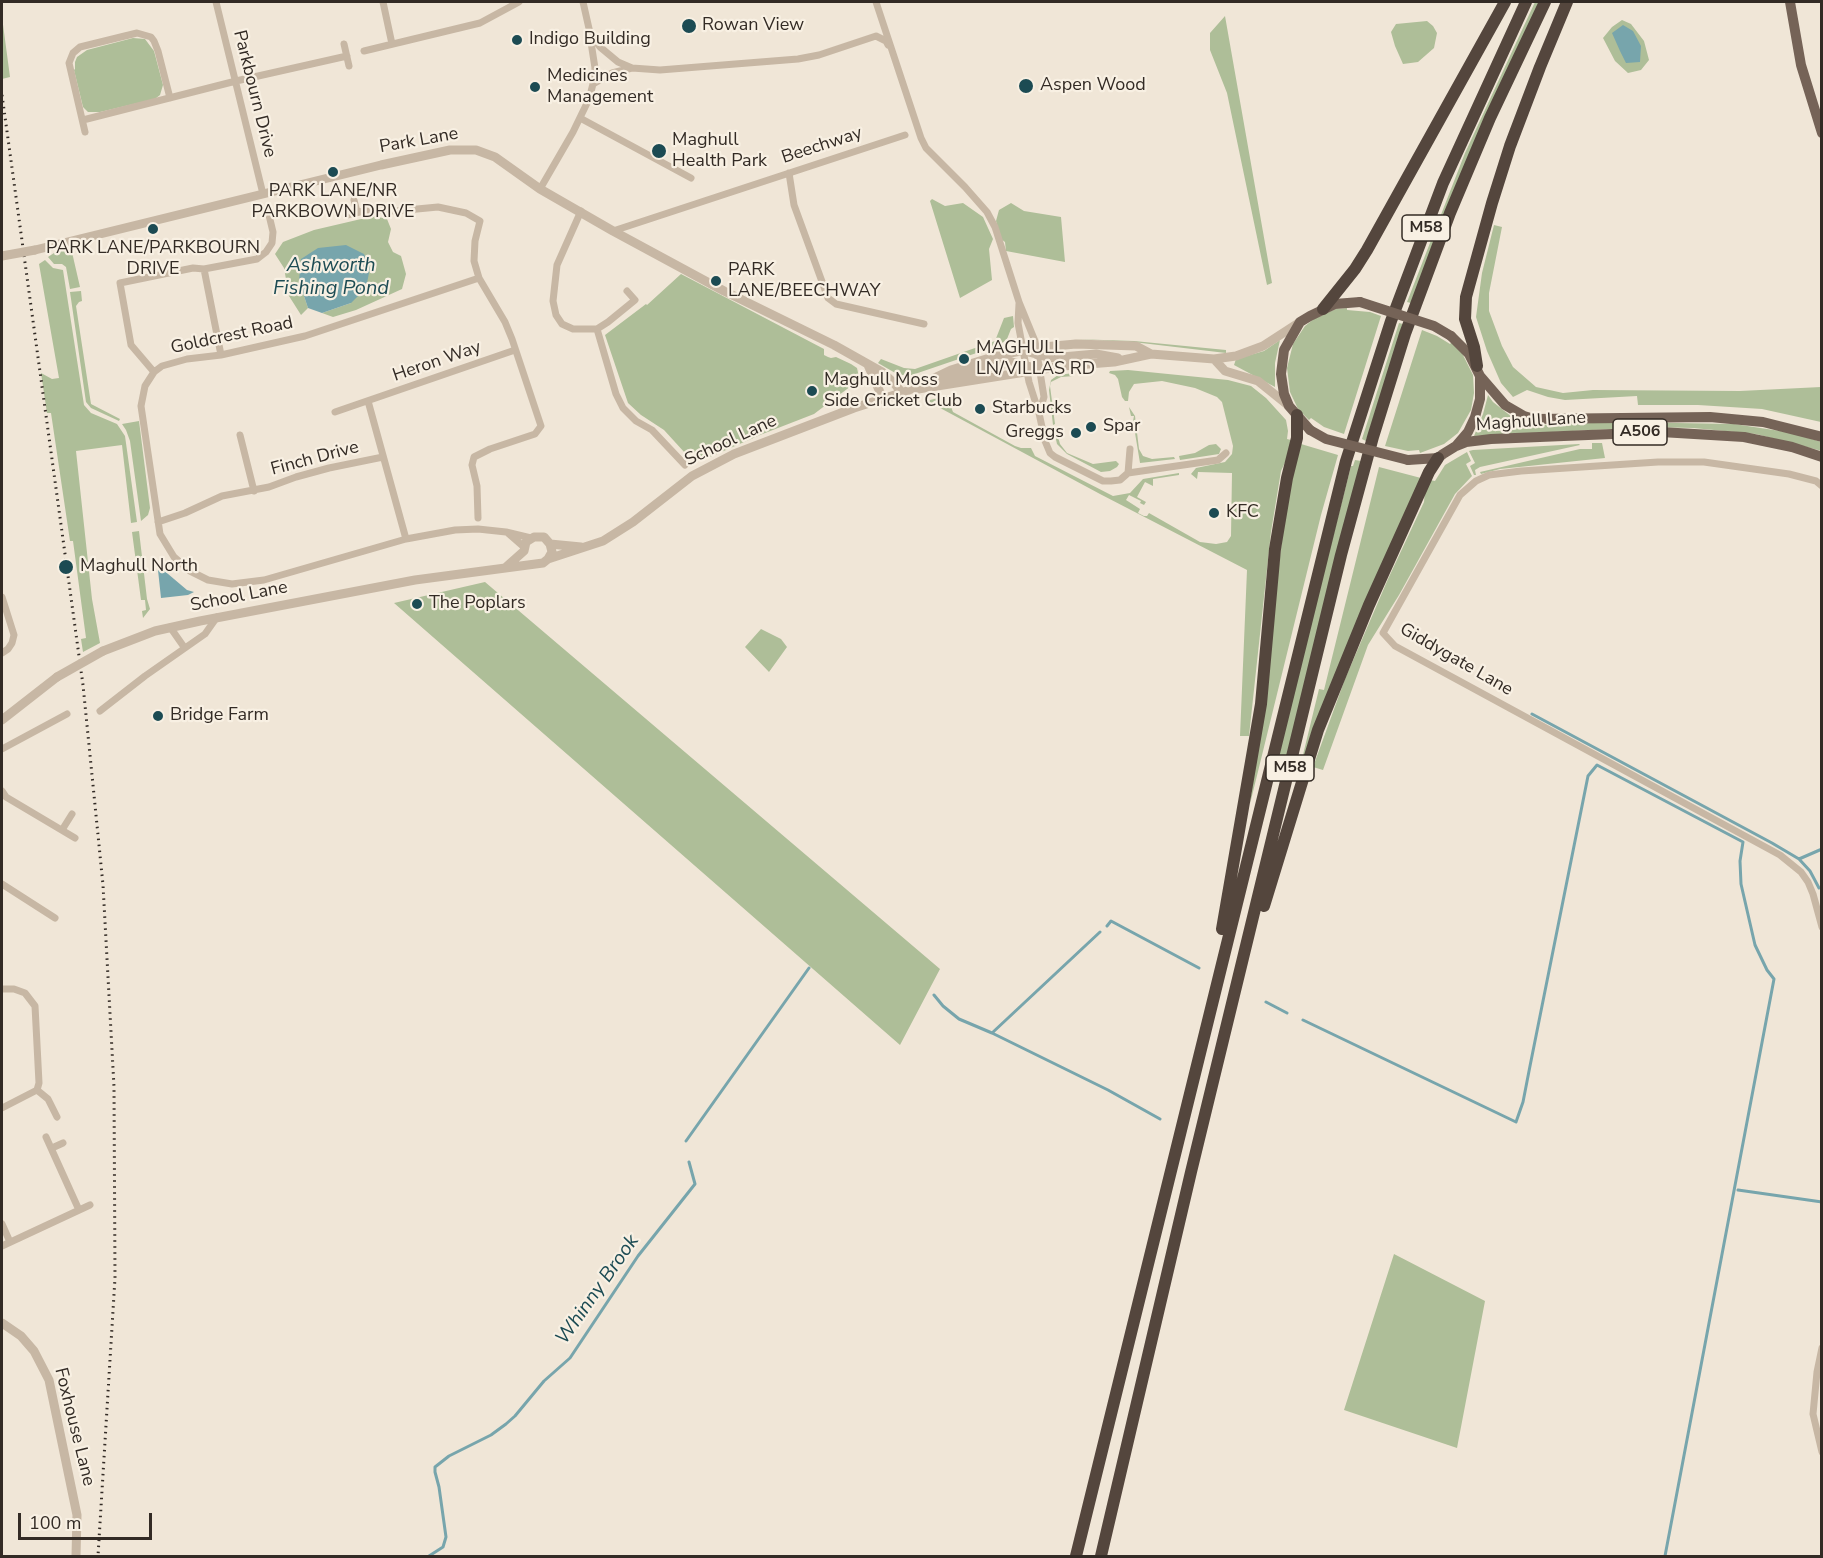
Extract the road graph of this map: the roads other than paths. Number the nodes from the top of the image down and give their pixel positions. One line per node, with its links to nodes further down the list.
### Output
1 (216, 2): 21 (street, Parkbourn Drive)
2 (383, 2): 15 (street)
3 (519, 2): 15 (street)
4 (583, 2): 12 (street)
5 (876, 2): 11 (street)
6 (1505, 2): 46 (highway)
7 (1526, 2): 110 (highway, M58)
8 (1545, 2): 108 (highway, M58)
9 (1568, 2): 60 (highway)
10 (1790, 2): 27 (main road)
11 (883, 26): 13 (street); 16 (street)
12 (590, 33): 20 (street); 22 (street)
13 (876, 36): 16 (street); 20 (street)
14 (344, 44): 18 (street)
15 (392, 44): 17 (street)
16 (891, 50): 45 (street)
17 (364, 51)
18 (347, 56): 19 (street); 21 (street)
19 (349, 66)
20 (632, 68): 22 (street)
21 (236, 81): 23 (street); 32 (street, Parkbourn Drive)
22 (593, 84): 24 (street)
23 (170, 98): 25 (street); 25 (street)
24 (580, 118): 30 (street); 31 (street)
25 (83, 120): 26 (street)
26 (85, 132)
27 (1821, 133)
28 (904, 135): 29 (street, Beechway)
29 (789, 173): 39 (street, Beechway); 48 (street)
30 (692, 178)
31 (540, 189): 32 (street, Park Lane); 35 (street, Park Lane)
32 (263, 194): 41 (street, Park Lane, bridge)
33 (354, 200): 36 (street)
34 (268, 211): 40 (street)
35 (580, 211): 39 (street, Park Lane); 49 (street)
36 (357, 212): 37 (street); 43 (street)
37 (347, 215)
38 (282, 231): 40 (street)
39 (613, 231): 57 (street, Park Lane)
40 (273, 232): 42 (street)
41 (2, 256)
42 (204, 269): 54 (street); 61 (street)
43 (479, 278): 50 (street); 54 (street, Goldcrest Road)
44 (627, 291): 49 (street)
45 (1018, 299): 51 (street); 52 (street)
46 (1323, 309): 47 (main road, A506); 60 (main road, A506, bridge)
47 (1300, 322): 56 (street); 66 (main road, A506)
48 (924, 324)
49 (597, 329): 77 (street)
50 (515, 350): 65 (street, Heron Way); 81 (street)
51 (1022, 351): 52 (street, School Lane); 58 (street); 62 (street, School Lane)
52 (1037, 351): 53 (street, School Lane); 55 (street, School Lane); 59 (street)
53 (1151, 354): 55 (street, School Lane); 56 (street)
54 (221, 355): 61 (street, Goldcrest Road)
55 (1126, 359): 59 (street, School Lane)
56 (1214, 359): 66 (street)
57 (868, 365): 63 (street, Park Lane); 64 (street)
58 (1026, 369): 59 (street, School Lane); 62 (street, School Lane); 63 (street, School Lane); 68 (street)
59 (1041, 369): 68 (street)
60 (1478, 371): 70 (main road, Maghull Lane / A506); 71 (main road, A506)
61 (154, 372): 82 (street, Goldcrest Road)
62 (929, 381): 63 (street, School Lane)
63 (904, 391): 64 (street, School Lane)
64 (882, 399): 87 (street, School Lane)
65 (368, 401): 67 (street, Heron Way); 74 (street)
66 (1293, 411): 76 (main road, A506, bridge); 110 (highway, M58)
67 (335, 412)
68 (1040, 413): 78 (street)
69 (240, 435): 80 (street, Finch Drive)
70 (1821, 437)
71 (1456, 446): 75 (main road, Maghull Lane / A506); 76 (main road, A506)
72 (1130, 449): 78 (street)
73 (1226, 453): 78 (street)
74 (383, 457): 80 (street, Finch Drive); 85 (street)
75 (1821, 457)
76 (1438, 458): 108 (highway, M58)
77 (685, 465)
78 (1128, 473)
79 (1821, 486): 107 (street, Giddygate Lane)
80 (254, 491): 82 (street, Finch Drive)
81 (478, 518)
82 (158, 522): 85 (street, Goldcrest Road)
83 (506, 532): 84 (street, Goldcrest Road); 85 (street, Goldcrest Road); 88 (street)
84 (531, 538): 86 (street); 88 (street)
85 (406, 539)
86 (550, 544): 87 (street); 89 (street)
87 (583, 548): 89 (street, School Lane)
88 (524, 549): 90 (street); 91 (street)
89 (548, 559): 90 (street, School Lane)
90 (534, 563): 91 (street, School Lane)
91 (506, 567): 93 (street, School Lane)
92 (2, 597): 96 (street)
93 (217, 617): 94 (street, School Lane); 95 (street)
94 (170, 627): 95 (street); 99 (street, School Lane, bridge)
95 (184, 648): 97 (street)
96 (2, 653)
97 (100, 711)
98 (67, 714): 100 (street)
99 (2, 720)
100 (2, 749)
101 (2, 791): 103 (street)
102 (72, 814): 103 (street)
103 (62, 830): 104 (street)
104 (75, 838)
105 (2, 884): 106 (street)
106 (55, 918)
107 (1821, 927)
108 (1239, 976): 127 (highway, M58)
109 (2, 989): 111 (street)
110 (1203, 1036): 126 (highway, M58)
111 (37, 1090): 112 (street); 113 (street)
112 (2, 1107)
113 (57, 1117)
114 (46, 1137): 116 (street)
115 (63, 1143): 116 (street)
116 (52, 1148): 118 (street)
117 (90, 1206): 118 (street)
118 (79, 1210): 120 (street)
119 (2, 1224): 120 (street)
120 (10, 1242): 121 (street)
121 (2, 1246)
122 (2, 1323): 125 (street, Foxhouse Lane)
123 (1821, 1348): 124 (street)
124 (1821, 1452)
125 (76, 1557)
126 (1076, 1557)
127 (1101, 1557)

